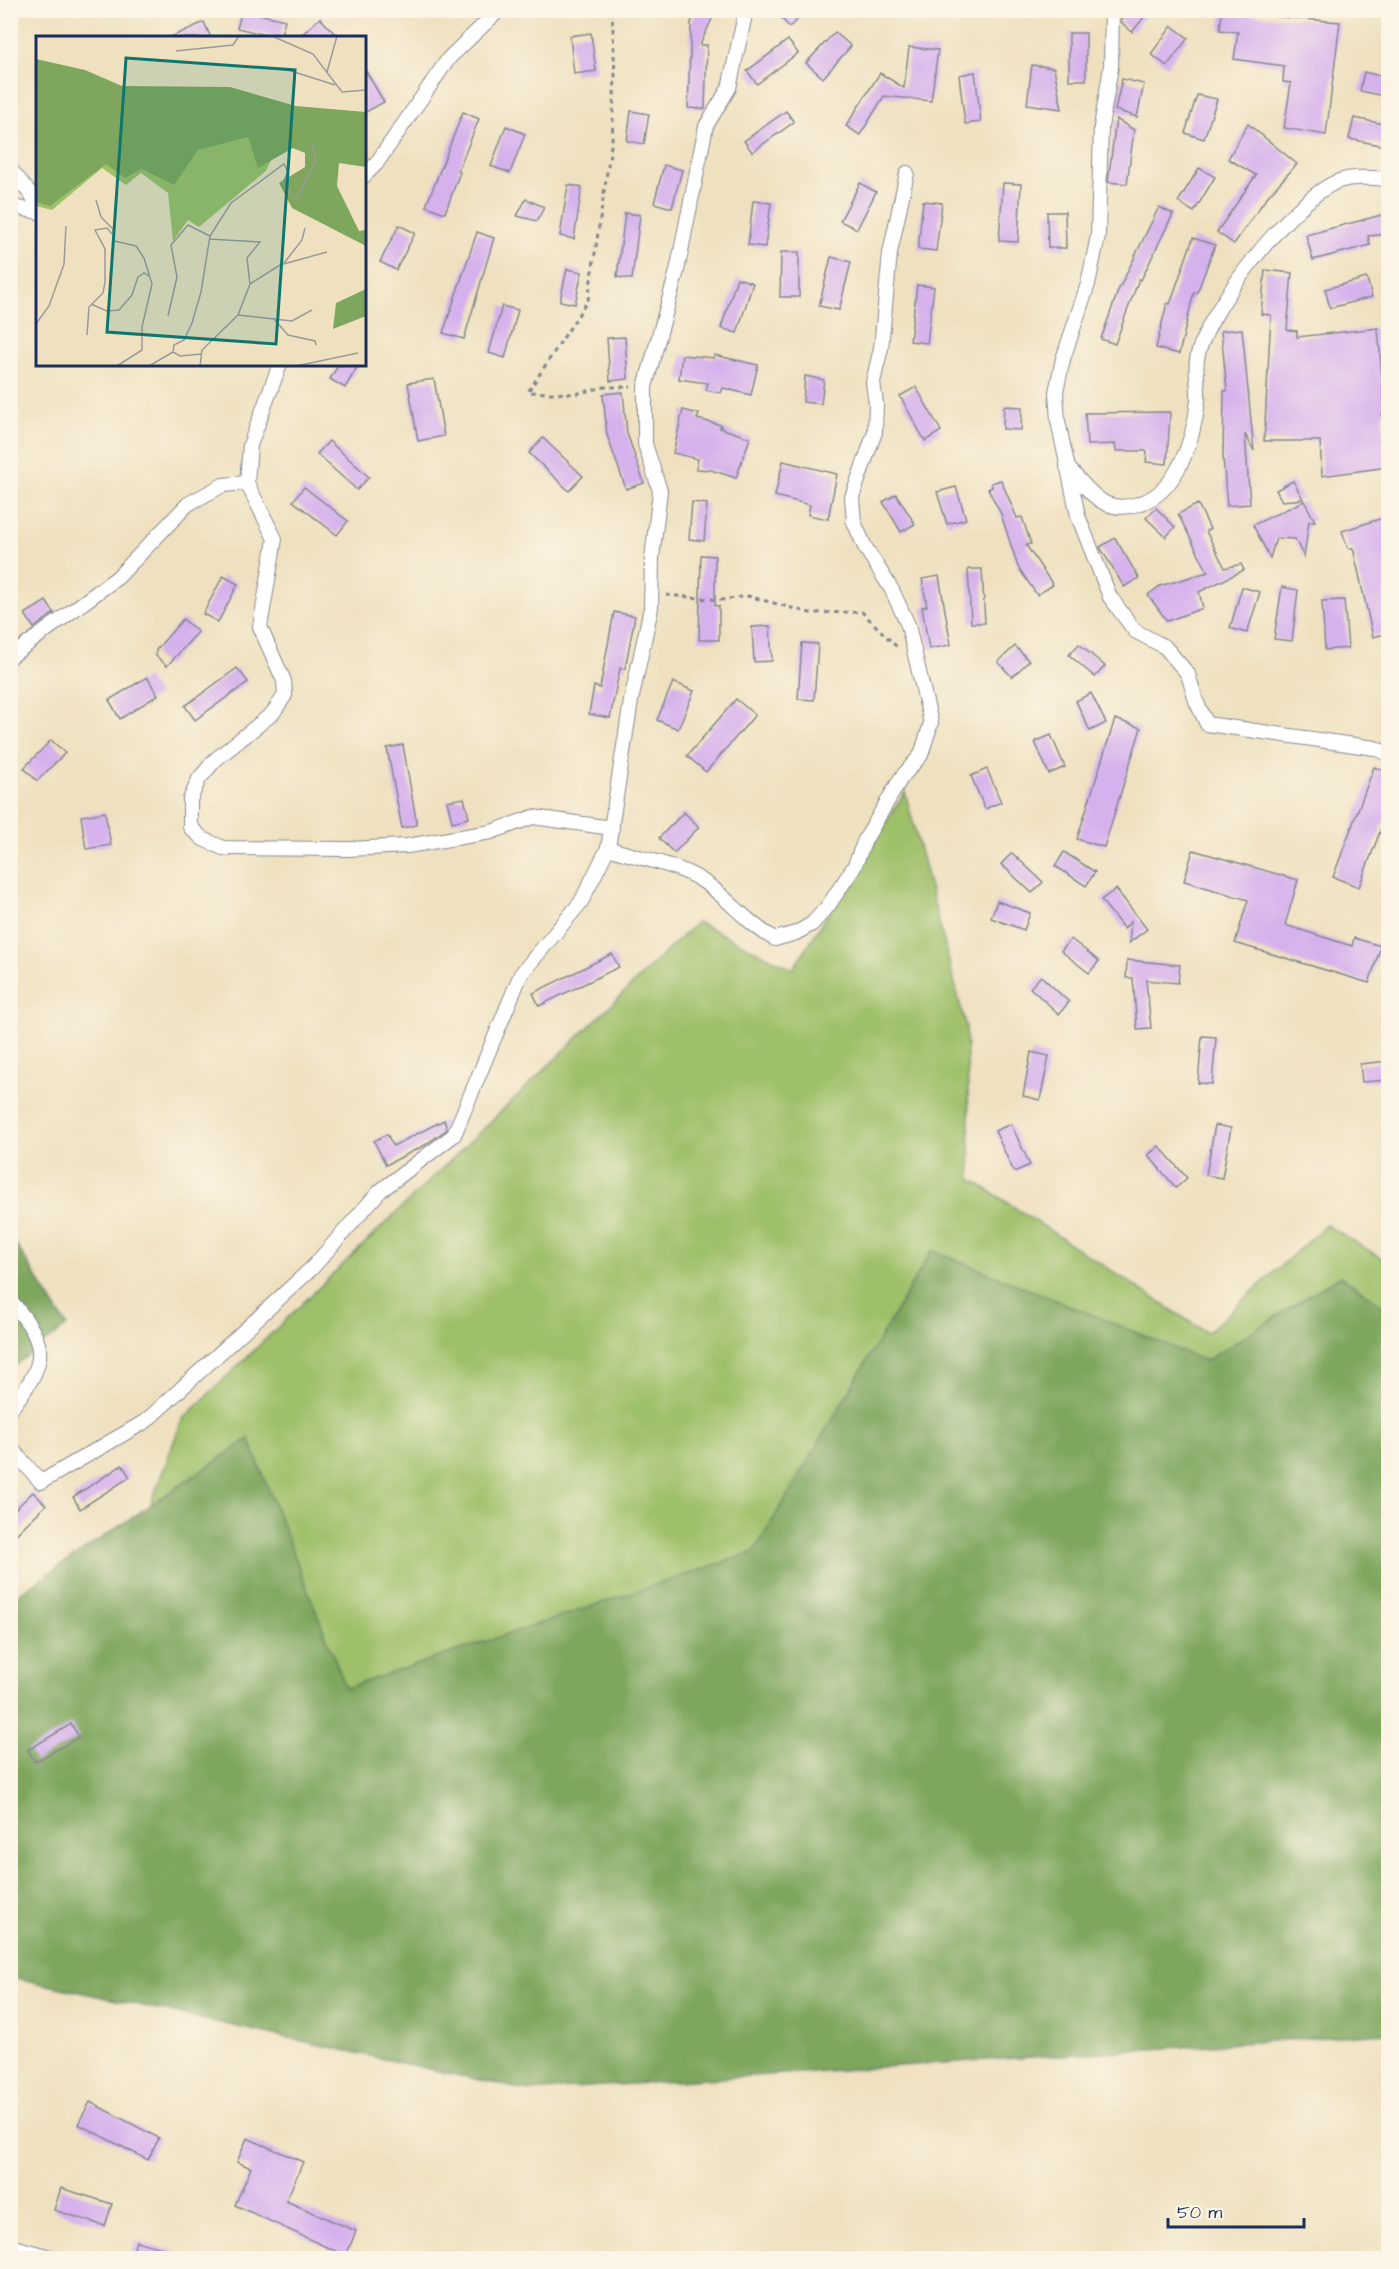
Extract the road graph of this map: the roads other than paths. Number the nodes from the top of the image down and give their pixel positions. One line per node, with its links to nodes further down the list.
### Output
1 (499, 10): 4 (street)
2 (746, 10): 16 (street)
3 (1112, 10): 12 (street)
4 (370, 164)
5 (10, 169): 9 (street)
6 (907, 173): 17 (street)
7 (1389, 179): 12 (street)
8 (10, 206): 10 (street)
9 (36, 208)
10 (36, 212)
11 (279, 366): 13 (street)
12 (1067, 467): 15 (street)
13 (247, 483): 14 (street); 16 (street)
14 (10, 657)
15 (1389, 754)
16 (612, 828): 17 (street)
17 (608, 848): 20 (street)
18 (10, 1300): 19 (street)
19 (10, 1410)
20 (10, 1447)
21 (10, 2246): 22 (street)
22 (54, 2259)

